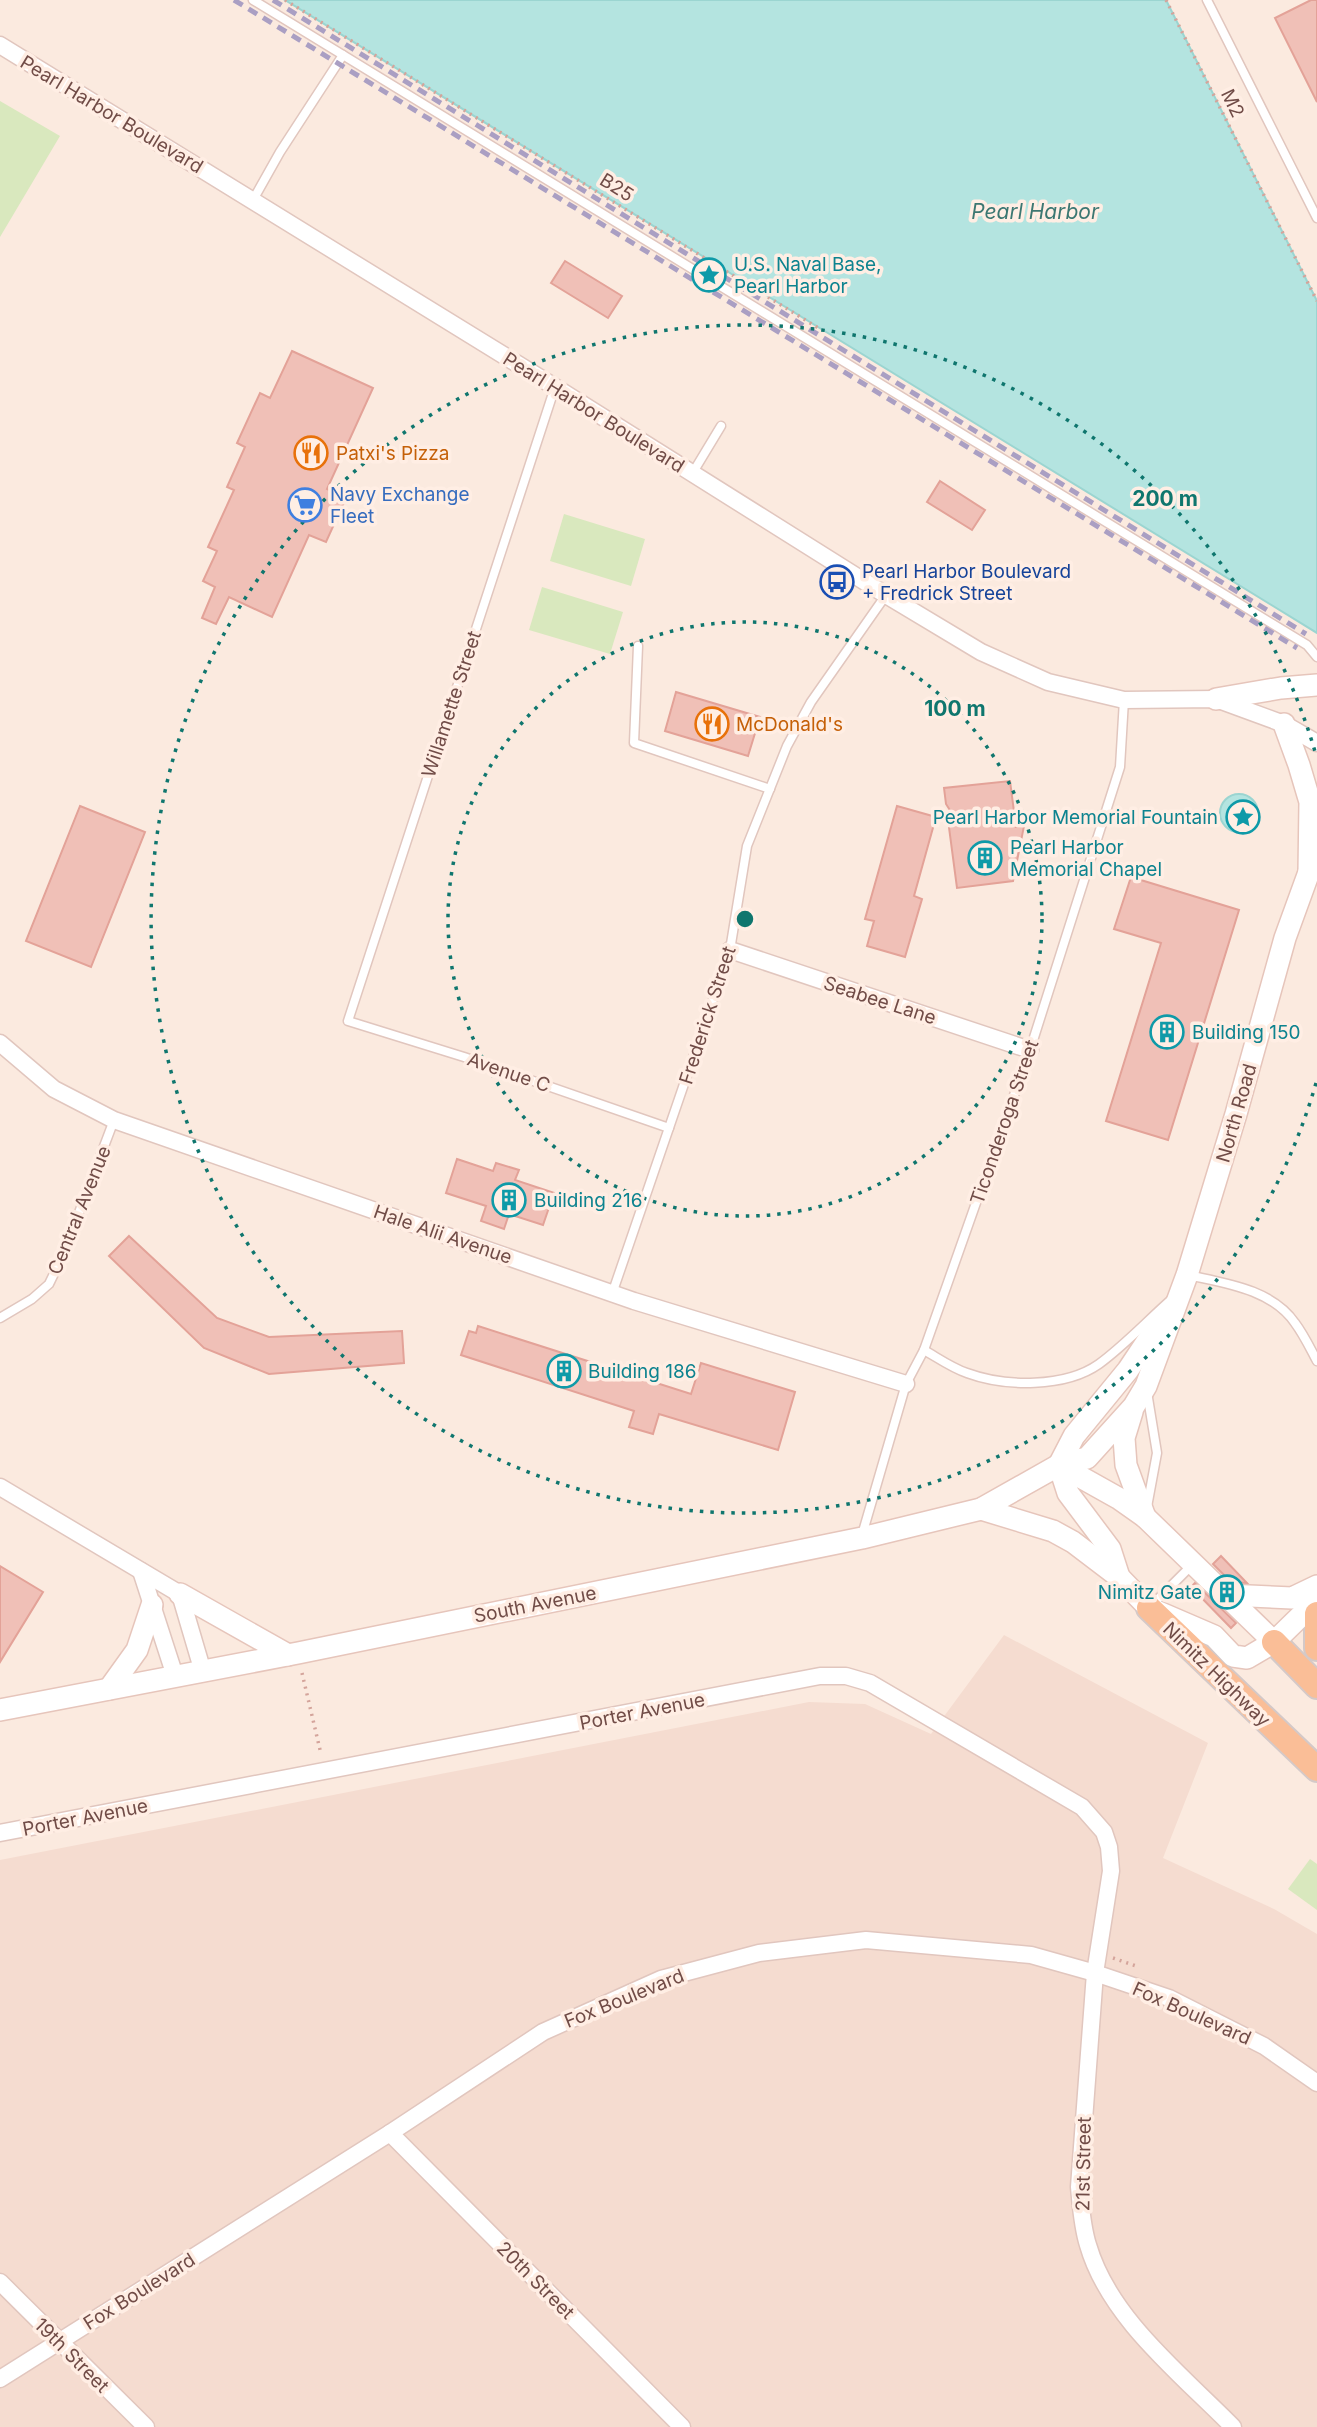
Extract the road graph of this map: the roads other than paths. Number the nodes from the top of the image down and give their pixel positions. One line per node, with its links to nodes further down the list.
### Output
1 (253, 0): 4 (lane)
2 (1207, 0): 6 (lane)
3 (0, 46): 5 (street, Pearl Harbor Boulevard)
4 (343, 55): 5 (lane); 12 (lane)
5 (253, 200): 7 (street, Pearl Harbor Boulevard)
6 (1317, 218)
7 (555, 387): 9 (street, Pearl Harbor Boulevard); 21 (lane, Willamette Street)
8 (721, 426): 9 (lane)
9 (692, 474): 10 (street, Pearl Harbor Boulevard)
10 (886, 595): 15 (street, Pearl Harbor Boulevard); 18 (lane, Frederick Street)
11 (638, 646): 18 (lane)
12 (1317, 657)
13 (1317, 685): 14 (street)
14 (1216, 699): 15 (street, Pearl Harbor Boulevard); 16 (street)
15 (1124, 700): 23 (lane, Ticonderoga Street)
16 (1283, 724): 17 (street); 19 (street, North Road)
17 (1317, 743)
18 (770, 789): 20 (lane, Frederick Street)
19 (1313, 865): 26 (street, North Road)
20 (730, 950): 23 (street, Seabee Lane); 25 (lane, Frederick Street)
21 (348, 1021): 25 (lane, Avenue C)
22 (0, 1043): 24 (street, Hale Alii Avenue)
23 (1030, 1050): 29 (lane, Ticonderoga Street)
24 (114, 1120): 27 (street, Hale Alii Avenue); 28 (lane, Central Avenue)
25 (669, 1128): 27 (lane, Frederick Street)
26 (1185, 1282): 29 (lane); 30 (lane); 32 (street, North Road); 34 (street, North Road)
27 (612, 1293): 31 (street, Hale Alii Avenue)
28 (0, 1318)
29 (924, 1350): 31 (lane, Ticonderoga Street)
30 (1317, 1361)
31 (906, 1384): 38 (lane, Ticonderoga Street)
32 (1146, 1386): 33 (street, North Road); 37 (lane)
33 (1134, 1406): 34 (street, North Road); 37 (street)
34 (1059, 1465): 36 (street, South Avenue); 37 (street); 41 (street)
35 (0, 1487): 40 (street)
36 (981, 1509): 38 (street, South Avenue); 41 (street)
37 (1145, 1517): 39 (street)
38 (862, 1538): 51 (street, South Avenue)
39 (1194, 1563): 44 (street); 47 (lane)
40 (141, 1571): 43 (street); 46 (street)
41 (1119, 1577): 47 (street, Nimitz Highway)
42 (1317, 1587): 44 (street)
43 (180, 1594): 51 (street); 52 (street)
44 (1227, 1595): 49 (street)
45 (1317, 1600): 49 (street)
46 (152, 1605): 53 (street); 55 (street)
47 (1149, 1608): 49 (street); 57 (main road, Nimitz Highway)
48 (1317, 1614): 50 (main road)
49 (1274, 1642): 54 (main road)
50 (1317, 1648)
51 (293, 1654): 52 (street, South Avenue)
52 (203, 1672): 53 (street, South Avenue)
53 (175, 1676): 55 (street, South Avenue)
54 (1317, 1685)
55 (109, 1689): 56 (street, South Avenue)
56 (0, 1710)
57 (1317, 1769)
58 (0, 1833): 59 (street, Porter Avenue)
59 (1095, 1973): 60 (street, Fox Boulevard); 61 (street, Fox Boulevard); 67 (street, 21st Street)
60 (1317, 2083)
61 (390, 2133): 63 (street, Fox Boulevard); 66 (street, 20th Street)
62 (0, 2282): 63 (street, 19th Street)
63 (58, 2342): 64 (street, Fox Boulevard); 65 (street, 19th Street)
64 (0, 2379)
65 (146, 2427)
66 (682, 2427)
67 (1233, 2427)

